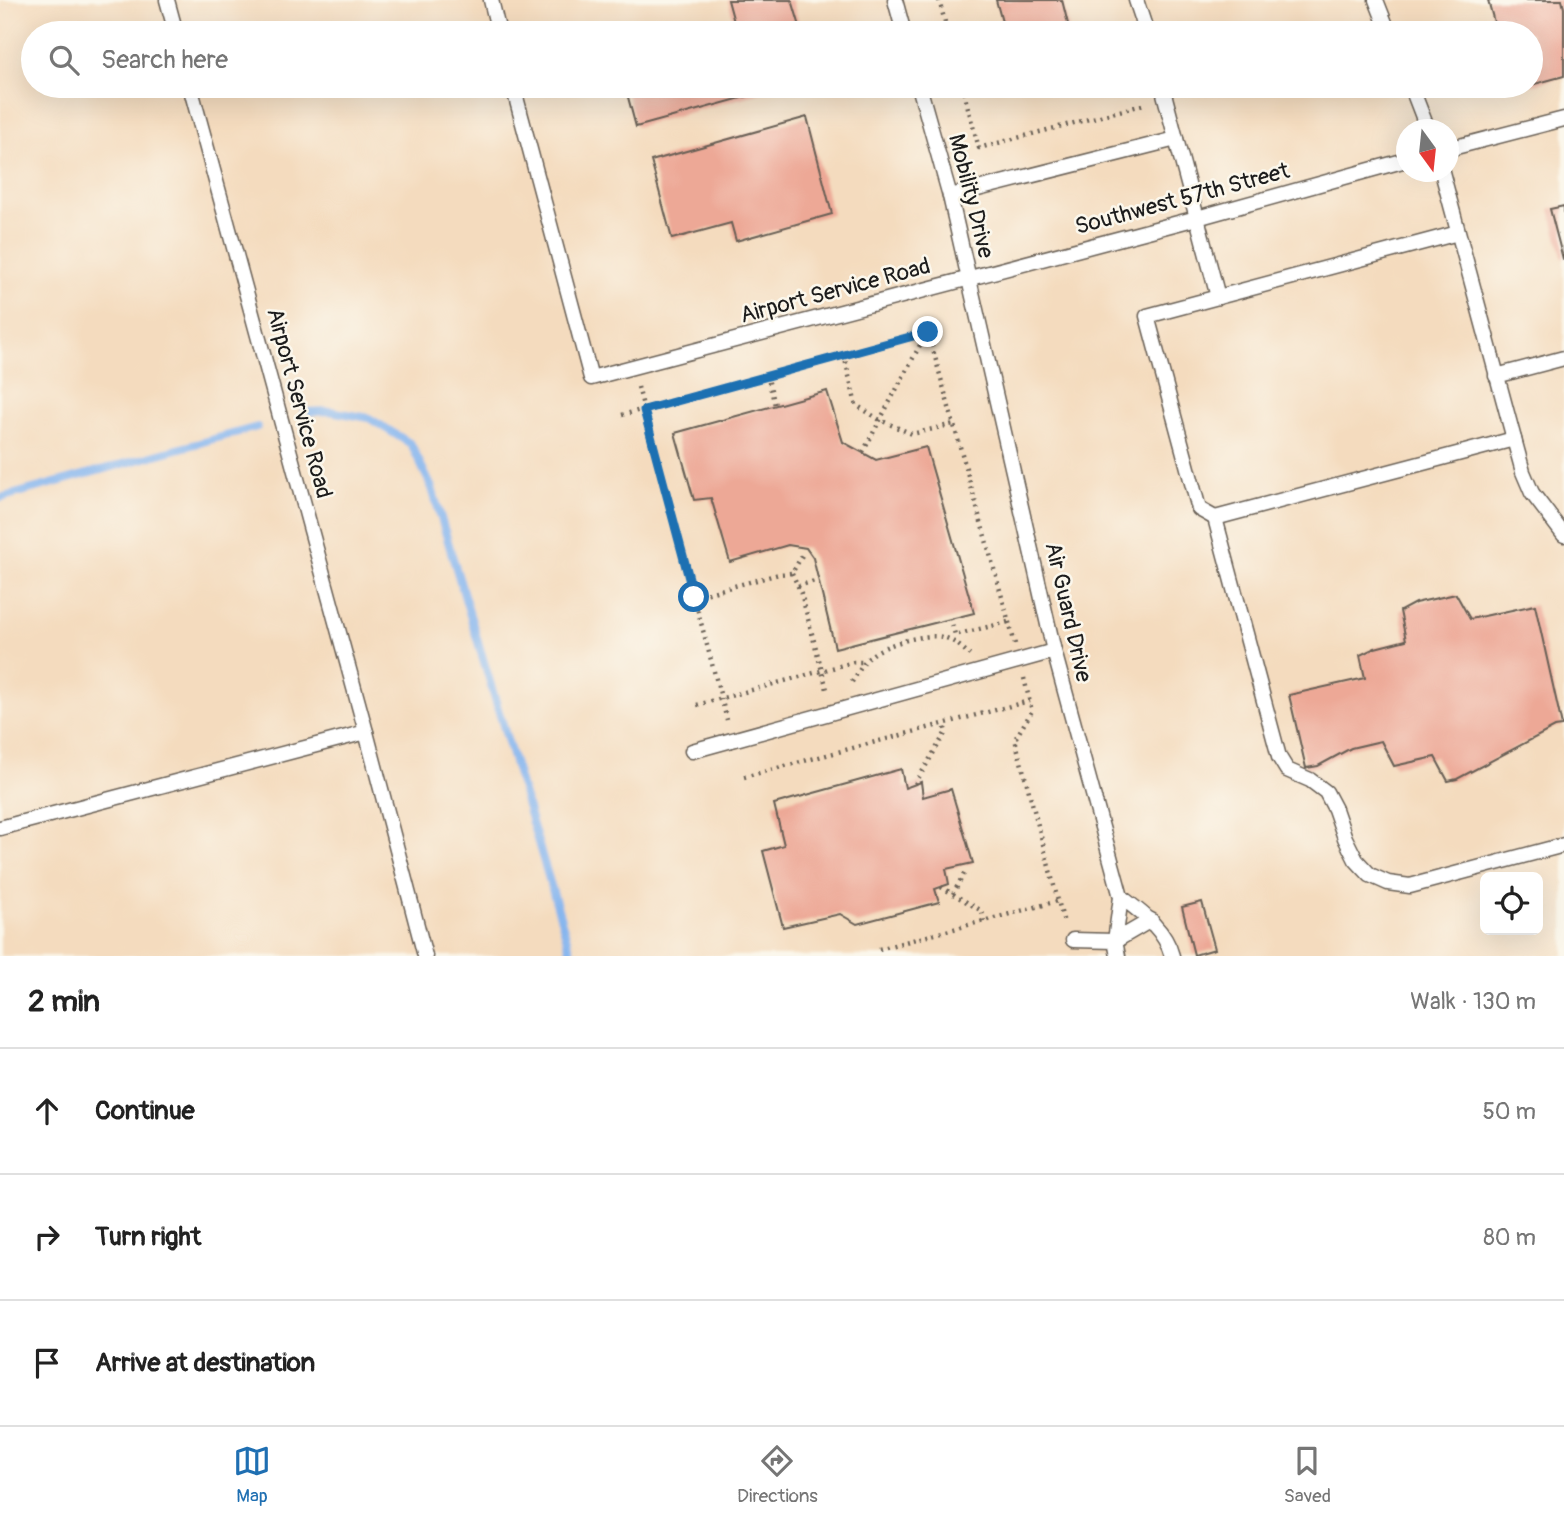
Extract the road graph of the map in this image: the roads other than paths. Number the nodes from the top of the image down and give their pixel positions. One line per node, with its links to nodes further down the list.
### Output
1 (167, 0): 6 (lane)
2 (491, 0): 7 (lane)
3 (895, 0): 8 (lane)
4 (1136, 0): 9 (lane)
5 (1376, 0): 10 (lane)
6 (173, 21)
7 (496, 21)
8 (901, 21)
9 (1143, 21)
10 (1385, 21)
11 (193, 98): 33 (lane, Airport Service Road)
12 (516, 98): 25 (lane, Airport Service Road)
13 (922, 98): 22 (lane, Mobility Drive)
14 (1165, 98): 18 (lane)
15 (1415, 98): 16 (lane)
16 (1424, 119)
17 (1564, 119): 19 (lane)
18 (1176, 139): 22 (lane); 23 (lane)
19 (1459, 146)
20 (1396, 163): 23 (lane, Southwest 57th Street)
21 (1445, 182): 24 (lane)
22 (950, 196): 25 (lane, Mobility Drive)
23 (1197, 218): 25 (lane, Southwest 57th Street); 26 (lane)
24 (1458, 233): 26 (lane); 28 (lane)
25 (969, 278): 32 (lane, Air Guard Drive)
26 (1219, 296): 30 (lane)
27 (1564, 358): 28 (lane)
28 (1496, 376): 29 (lane)
29 (1514, 439): 30 (lane); 31 (lane)
30 (1215, 518): 36 (lane)
31 (1564, 534)
32 (1054, 652): 34 (lane); 37 (lane, Air Guard Drive)
33 (366, 732): 35 (lane); 41 (lane, Airport Service Road)
34 (692, 751)
35 (0, 828)
36 (1564, 845)
37 (1121, 897): 38 (lane); 40 (lane, Air Guard Drive)
38 (1151, 920): 40 (lane); 43 (lane)
39 (1073, 940): 40 (lane)
40 (1115, 941): 42 (lane, Air Guard Drive)
41 (425, 956)
42 (1118, 956)
43 (1172, 956)

